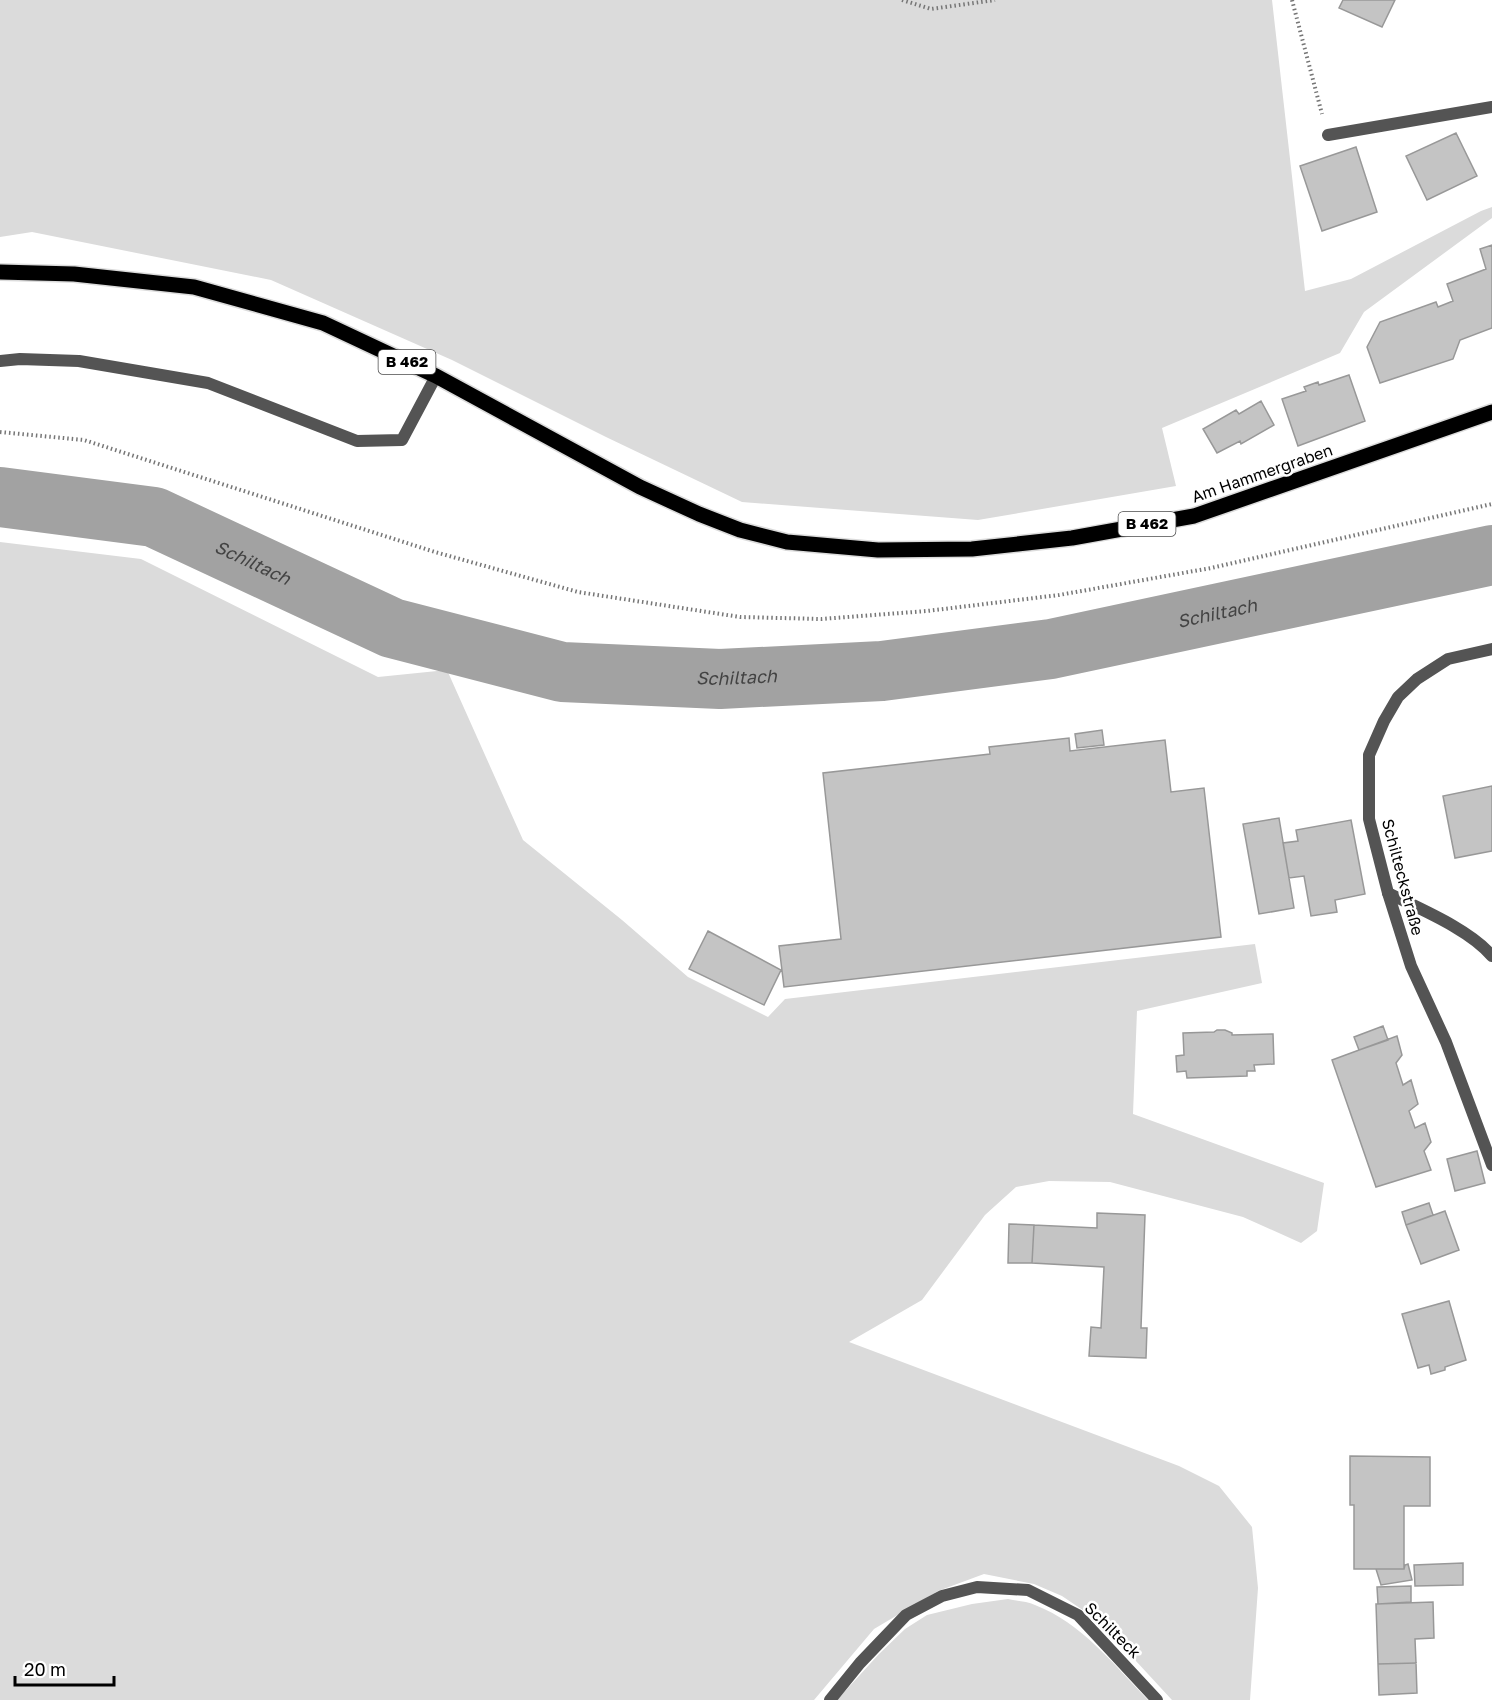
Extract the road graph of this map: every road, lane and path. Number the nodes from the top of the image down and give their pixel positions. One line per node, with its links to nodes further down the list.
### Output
1 (902, 0): 2 (path)
2 (995, 0)
3 (1292, 0): 5 (path)
4 (1492, 107): 5 (street)
5 (1328, 135)
6 (0, 272): 8 (main road, B 462)
7 (0, 361): 8 (street)
8 (436, 376): 9 (main road, Am Hammergraben / B 462)
9 (1492, 412)
10 (1492, 649): 11 (street, Schilteckstraße)
11 (1388, 893): 12 (street); 13 (street, Schilteckstraße)
12 (1492, 956)
13 (1492, 1165)
14 (830, 1700): 15 (street, Schilteck)
15 (1157, 1700)

